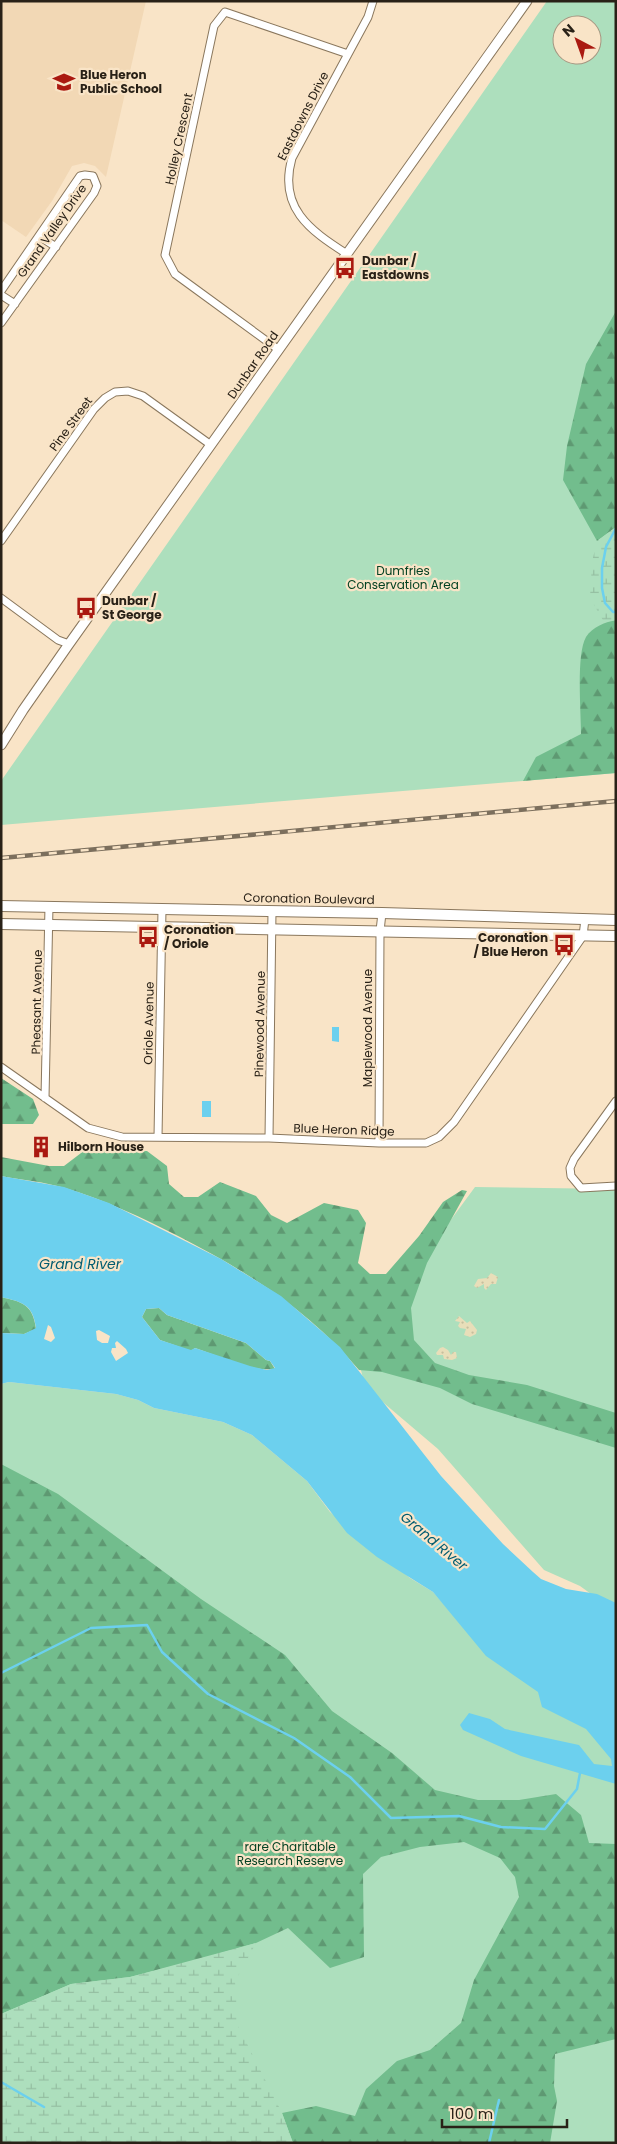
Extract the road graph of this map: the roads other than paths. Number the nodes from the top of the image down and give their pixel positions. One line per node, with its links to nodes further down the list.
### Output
1 (373, 1): 3 (street, Eastdowns Drive)
2 (524, 2): 6 (street, Dunbar Road)
3 (348, 54): 6 (street, Eastdowns Drive); 10 (street, Holley Crescent)
4 (39, 236): 5 (street); 5 (street, Grand Valley Drive); 7 (street, Grand Valley Drive)
5 (56, 247): 8 (street, Grand Valley Drive)
6 (347, 254): 10 (street, Dunbar Road)
7 (1, 293): 8 (street)
8 (14, 304): 9 (street, Grand Valley Drive)
9 (1, 323)
10 (279, 350): 11 (street, Dunbar Road)
11 (211, 445): 12 (street, Pine Street); 14 (street, Dunbar Road)
12 (1, 542)
13 (1, 598): 14 (street)
14 (70, 644): 15 (street, Dunbar Road)
15 (1, 745)
16 (1, 906): 17 (main road, Coronation Boulevard)
17 (49, 906): 18 (main road, Coronation Boulevard); 25 (street, Pheasant Avenue)
18 (162, 909): 19 (main road, Coronation Boulevard); 26 (street, Oriole Avenue)
19 (272, 911): 20 (main road, Coronation Boulevard); 27 (street, Pinewood Avenue)
20 (382, 912): 21 (main road, Coronation Boulevard); 28 (street, Maplewood Avenue)
21 (455, 915): 22 (main road, Coronation Boulevard); 29 (main road)
22 (585, 918): 23 (main road, Coronation Boulevard); 30 (street, Blue Heron Ridge)
23 (616, 920)
24 (1, 924): 25 (main road)
25 (50, 925): 26 (main road); 33 (street, Pheasant Avenue)
26 (161, 928): 27 (main road); 35 (street, Oriole Avenue)
27 (272, 930): 28 (main road); 36 (street, Pinewood Avenue)
28 (380, 931): 29 (main road); 37 (street, Maplewood Avenue)
29 (455, 933): 30 (main road)
30 (583, 936): 31 (main road); 37 (street, Blue Heron Ridge)
31 (616, 936)
32 (1, 1067): 33 (street, Blue Heron Ridge)
33 (45, 1098): 35 (street, Blue Heron Ridge)
34 (616, 1101): 38 (street)
35 (158, 1137): 36 (street, Blue Heron Ridge)
36 (269, 1138): 37 (street, Blue Heron Ridge)
37 (379, 1143)
38 (616, 1186)

